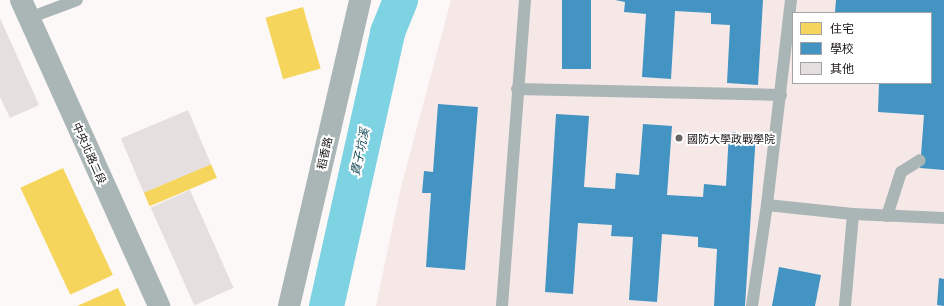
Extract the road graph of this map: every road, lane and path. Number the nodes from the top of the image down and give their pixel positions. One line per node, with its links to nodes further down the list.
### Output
1 (77, 0): 5 (lane)
2 (360, 0): 14 (street, 稻香路)
3 (525, 0): 6 (lane)
4 (791, 0): 7 (lane)
5 (25, 9): 13 (street, 中央北路二段)
6 (517, 89): 7 (lane); 15 (lane)
7 (781, 95): 9 (lane)
8 (920, 160): 11 (lane)
9 (767, 205): 10 (lane); 16 (lane)
10 (853, 214): 11 (lane); 17 (lane)
11 (887, 216): 12 (lane)
12 (944, 218)
13 (158, 306)
14 (289, 306)
15 (502, 306)
16 (752, 306)
17 (845, 306)

